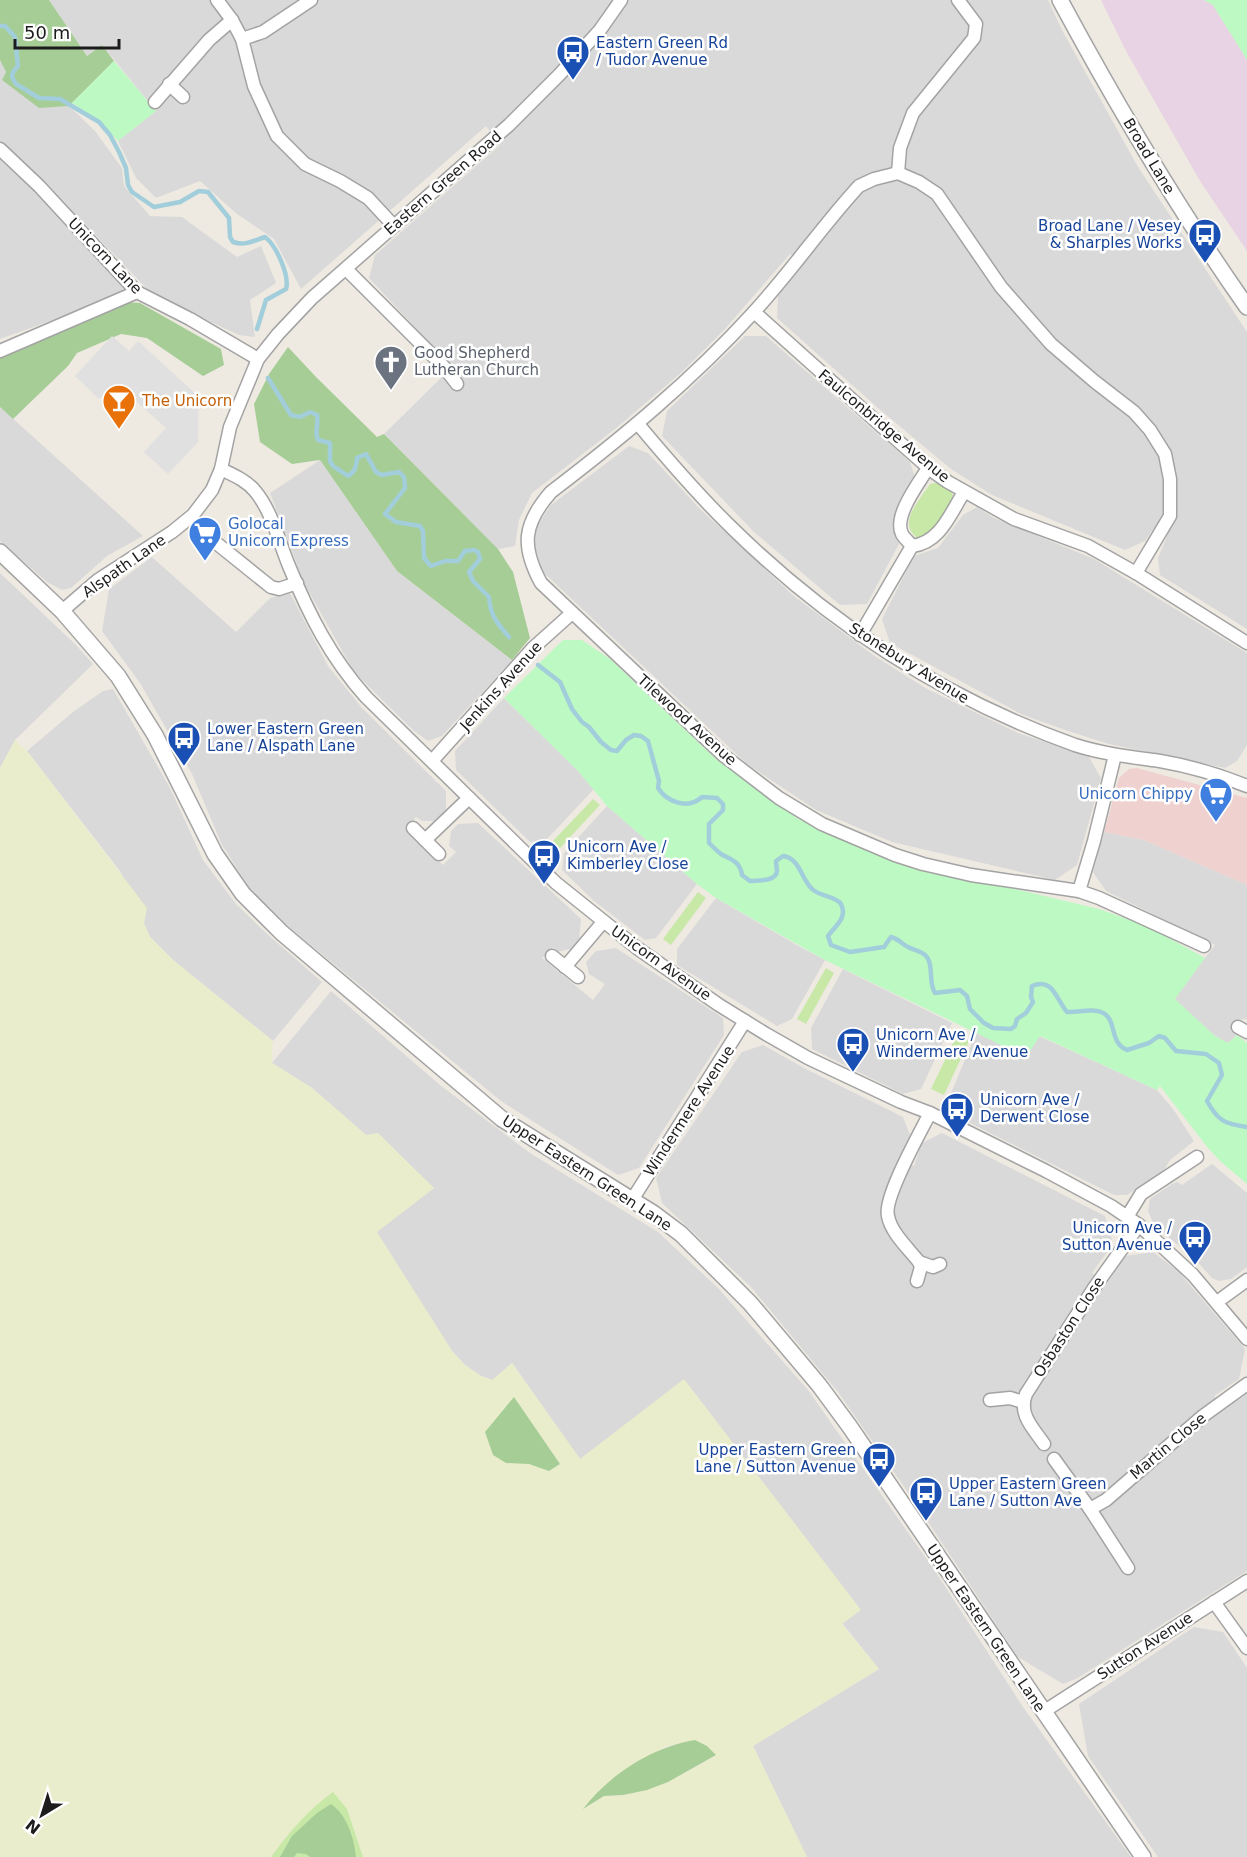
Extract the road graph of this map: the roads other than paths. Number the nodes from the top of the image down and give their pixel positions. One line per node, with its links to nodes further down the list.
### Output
1 (217, 0): 6 (street)
2 (311, 0): 7 (street)
3 (621, 0): 13 (street, Eastern Green Road)
4 (958, 0): 12 (street)
5 (1060, 0): 16 (street, Broad Lane)
6 (232, 20): 7 (street); 8 (street)
7 (242, 39): 13 (street)
8 (169, 84): 9 (street); 10 (street)
9 (183, 97)
10 (155, 102)
11 (0, 149): 15 (street, Unicorn Lane)
12 (898, 173): 17 (street, Tilewood Avenue); 28 (street)
13 (394, 226): 14 (street, Eastern Green Road)
14 (346, 268): 19 (street, Eastern Green Road); 20 (street)
15 (137, 292): 18 (street); 19 (street, Unicorn Lane)
16 (1247, 307)
17 (754, 312): 21 (street, Tilewood Avenue); 22 (street, Faulconbridge Avenue)
18 (0, 351)
19 (258, 359): 23 (street, Alspath Lane)
20 (458, 384)
21 (638, 424): 31 (street, Tilewood Avenue); 32 (street, Stonebury Avenue)
22 (928, 468): 24 (street, Faulconbridge Avenue); 26 (street)
23 (220, 469): 29 (street, Unicorn Avenue); 30 (street, Alspath Lane)
24 (964, 492): 26 (street); 28 (street, Faulconbridge Avenue)
25 (210, 538): 29 (street)
26 (912, 546): 32 (street)
27 (5, 557): 30 (street)
28 (1136, 573): 33 (street, Faulconbridge Avenue)
29 (297, 584): 35 (street, Unicorn Avenue)
30 (62, 611): 50 (street, Upper Eastern Green Lane)
31 (572, 613): 35 (street, Jenkins Avenue); 41 (street, Tilewood Avenue)
32 (860, 634): 34 (street, Stonebury Avenue)
33 (1247, 643)
34 (1115, 755): 36 (street, Stonebury Avenue); 41 (street)
35 (432, 761): 37 (street, Unicorn Avenue)
36 (1246, 781)
37 (469, 798): 39 (street); 42 (street, Unicorn Avenue)
38 (413, 828): 39 (street)
39 (425, 840): 40 (street)
40 (438, 854)
41 (1079, 891): 43 (street, Tilewood Avenue)
42 (603, 922): 45 (street); 47 (street, Unicorn Avenue)
43 (1204, 946)
44 (552, 956): 45 (street)
45 (565, 967): 46 (street)
46 (578, 977)
47 (745, 1021): 48 (street, Unicorn Avenue); 50 (street, Windermere Avenue)
48 (930, 1113): 51 (street, Unicorn Avenue); 53 (street)
49 (1197, 1157): 51 (street)
50 (632, 1200): 69 (street, Upper Eastern Green Lane)
51 (1127, 1217): 52 (street, Unicorn Avenue)
52 (1139, 1225): 57 (street, Unicorn Avenue); 61 (street, Osbaston Close)
53 (919, 1262): 54 (street); 56 (street)
54 (940, 1264)
55 (1247, 1280): 57 (street)
56 (917, 1281)
57 (1217, 1302): 58 (street, Unicorn Avenue)
58 (1247, 1339)
59 (1247, 1384): 64 (street, Martin Close)
60 (990, 1400): 61 (street)
61 (1023, 1402): 62 (street)
62 (1044, 1444)
63 (1054, 1459): 64 (street)
64 (1090, 1509): 65 (street)
65 (1128, 1568)
66 (1247, 1581): 67 (street, Sutton Avenue)
67 (1214, 1602): 68 (street); 69 (street, Sutton Avenue)
68 (1247, 1648)
69 (1043, 1712): 70 (street, Upper Eastern Green Lane)
70 (1143, 1857)

